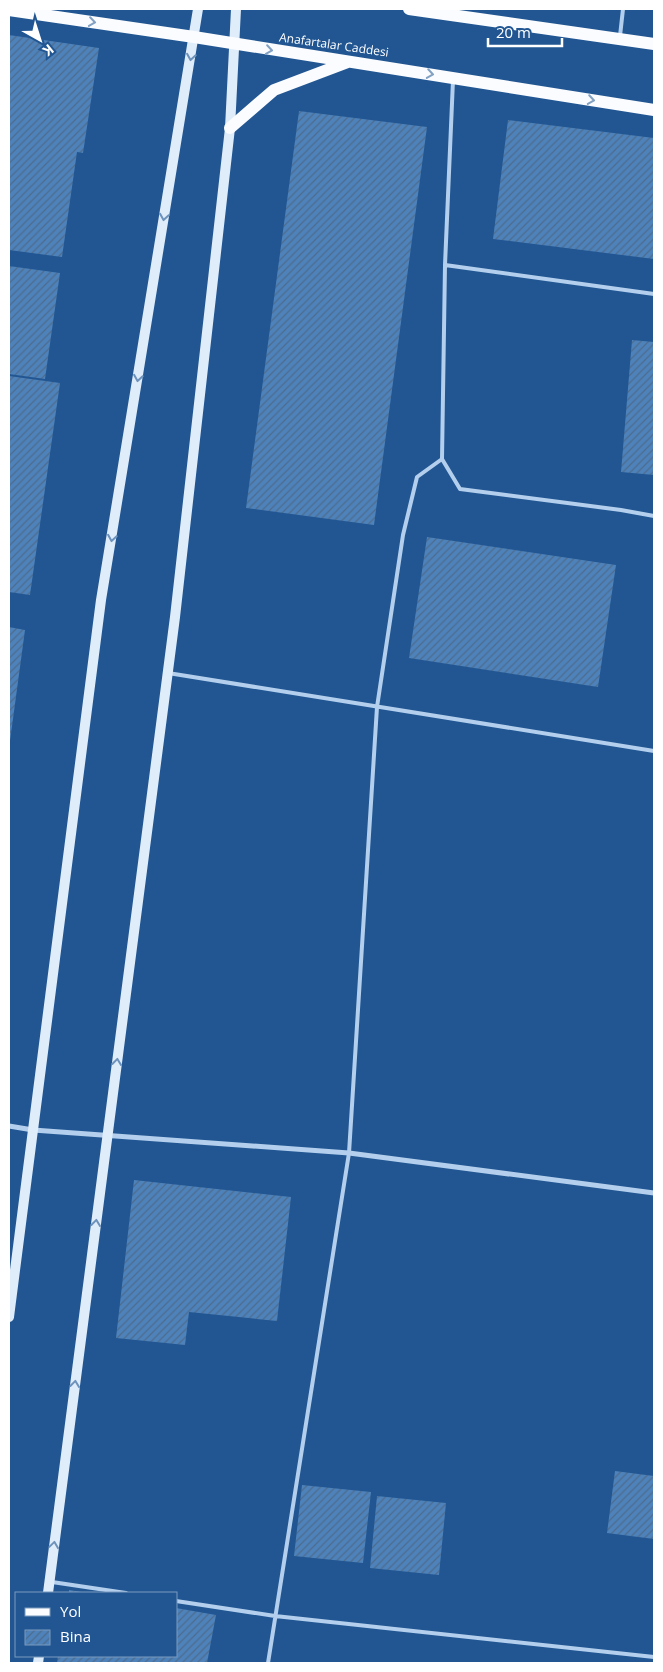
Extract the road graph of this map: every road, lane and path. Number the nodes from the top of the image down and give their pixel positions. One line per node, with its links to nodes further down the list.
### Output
1 (198, 9): 6 (main road)
2 (236, 9): 9 (main road)
3 (409, 9): 7 (main road)
4 (623, 9): 7 (lane)
5 (9, 10): 6 (main road, Anafartalar Caddesi, one-way to 6)
6 (194, 37): 9 (main road, Anafartalar Caddesi); 22 (main road, one-way to 22)
7 (619, 39): 8 (main road)
8 (654, 44)
9 (235, 45): 10 (main road, Anafartalar Caddesi, one-way to 10); 13 (main road)
10 (350, 61): 11 (main road, Anafartalar Caddesi, one-way to 11); 13 (main road)
11 (453, 78): 12 (main road, Anafartalar Caddesi, one-way to 12); 14 (lane)
12 (654, 110)
13 (230, 128): 18 (main road)
14 (445, 265): 15 (lane); 16 (lane)
15 (654, 294)
16 (442, 459): 17 (lane); 19 (lane)
17 (654, 516)
18 (167, 672): 19 (lane); 23 (main road, one-way to 18)
19 (377, 706): 20 (lane); 24 (lane)
20 (654, 751)
21 (9, 1126): 22 (street)
22 (33, 1130): 23 (street); 26 (main road)
23 (107, 1136): 24 (street); 27 (main road, one-way to 23)
24 (349, 1153): 25 (street); 31 (lane)
25 (654, 1192)
26 (9, 1317)
27 (49, 1582): 28 (main road); 29 (lane)
28 (48, 1592)
29 (119, 1592)
30 (178, 1601): 31 (lane)
31 (275, 1616): 32 (lane); 33 (lane)
32 (654, 1657)
33 (268, 1663)

